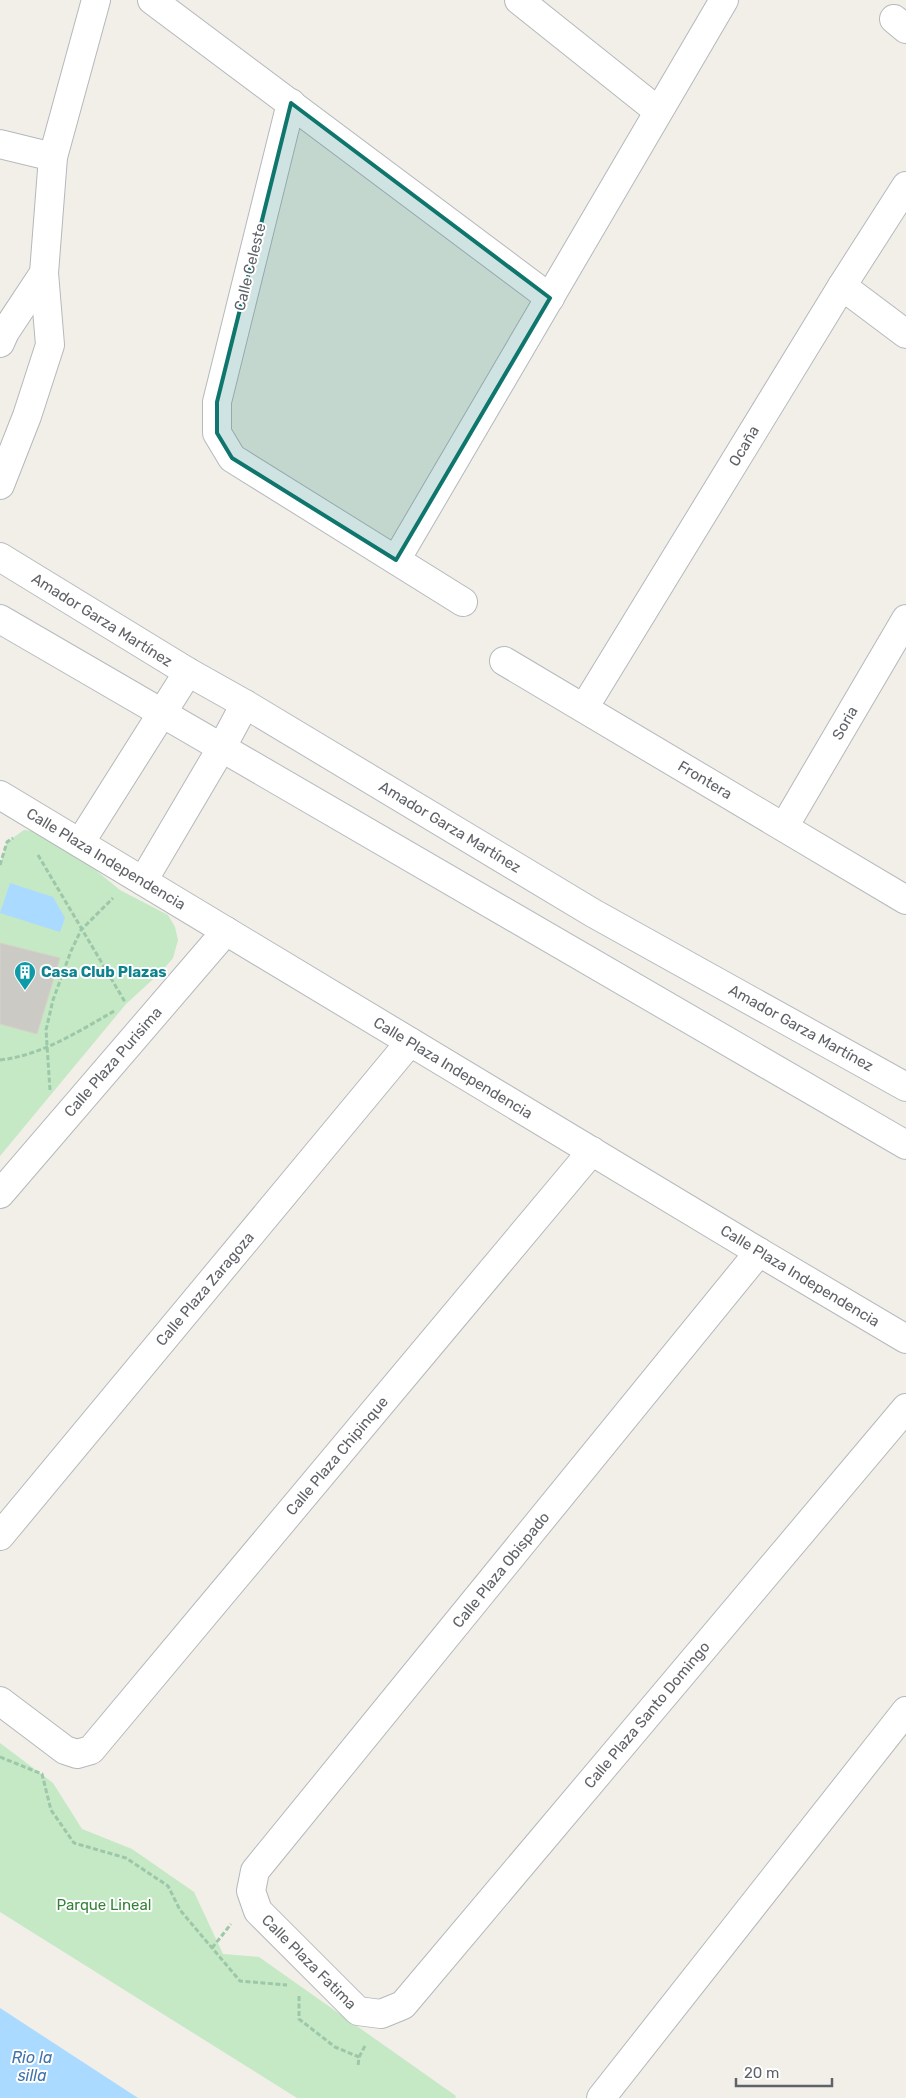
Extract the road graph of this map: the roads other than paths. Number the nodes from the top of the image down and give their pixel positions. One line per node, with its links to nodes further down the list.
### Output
1 (96, 0): 8 (street)
2 (152, 0): 5 (street)
3 (519, 0): 6 (street)
4 (724, 0): 6 (street)
5 (291, 102): 12 (street); 17 (street, Calle Celeste)
6 (658, 110): 12 (street)
7 (0, 144): 8 (street)
8 (53, 157): 10 (street)
9 (906, 186): 11 (street, Ocaña)
10 (44, 273): 14 (street); 15 (street)
11 (842, 286): 13 (street); 24 (street, Ocaña)
12 (550, 298): 17 (street)
13 (906, 334)
14 (0, 343)
15 (0, 485)
16 (0, 557): 22 (street, Amador Garza Martínez)
17 (396, 560): 18 (street)
18 (463, 602)
19 (0, 619): 25 (street)
20 (906, 619): 28 (street, Soria)
21 (504, 661): 24 (street, Frontera)
22 (188, 672): 23 (street, Amador Garza Martínez); 25 (street)
23 (245, 704): 26 (street); 34 (street, Amador Garza Martínez)
24 (584, 708): 28 (street, Frontera)
25 (163, 714): 26 (street); 29 (street)
26 (222, 747): 30 (street); 35 (street)
27 (0, 795): 29 (street, Calle Plaza Independencia)
28 (784, 827): 31 (street, Frontera)
29 (80, 843): 30 (street, Calle Plaza Independencia)
30 (143, 881): 32 (street, Calle Plaza Independencia)
31 (906, 900)
32 (226, 931): 33 (street, Calle Plaza Independencia); 37 (street, Calle Plaza Purisima)
33 (410, 1042): 36 (street, Calle Plaza Independencia); 41 (street, Calle Plaza Zaragoza)
34 (906, 1086)
35 (906, 1145)
36 (592, 1151): 38 (street, Calle Plaza Independencia); 42 (street, Calle Plaza Chipinque)
37 (0, 1194)
38 (759, 1252): 39 (street, Calle Plaza Independencia); 44 (street, Calle Plaza Obispado)
39 (906, 1339)
40 (906, 1408): 45 (street, Calle Plaza Santo Domingo)
41 (0, 1536)
42 (0, 1701)
43 (906, 1711): 46 (street)
44 (252, 1891): 45 (street, Calle Plaza Fatima)
45 (381, 2014)
46 (601, 2098)

